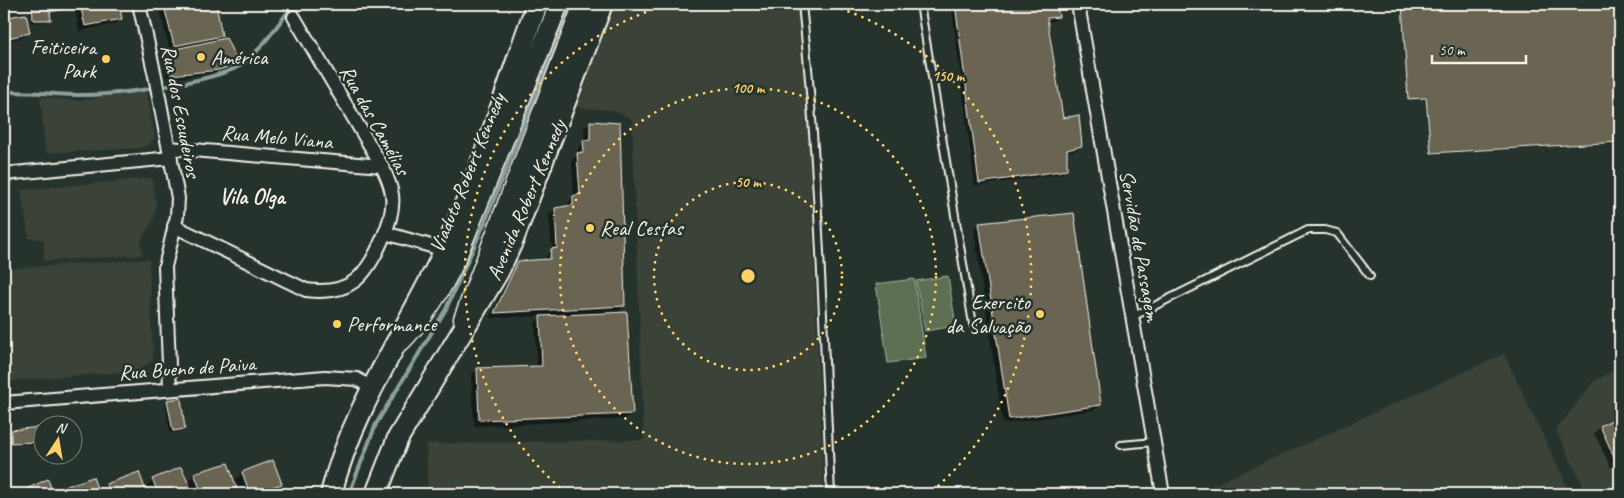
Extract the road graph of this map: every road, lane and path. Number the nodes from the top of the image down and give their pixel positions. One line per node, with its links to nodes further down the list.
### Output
1 (139, 4): 10 (street, Rua dos Escudeiros)
2 (538, 4): 15 (main road)
3 (559, 4): 19 (main road, Viaduto Robert Kennedy)
4 (583, 4): 20 (main road)
5 (602, 4): 20 (main road, Avenida Robert Kennedy)
6 (802, 4): 28 (lane)
7 (920, 4): 18 (lane)
8 (1078, 4): 17 (street, Servidão de Passagem)
9 (294, 17): 11 (street, Rua das Camélias)
10 (170, 153): 11 (street, Rua Melo Viana); 12 (street, Rua Melo Viana); 13 (street, Rua dos Escudeiros)
11 (382, 166): 14 (street, Rua das Camélias)
12 (4, 174)
13 (174, 226): 14 (street, Rua das Camélias); 22 (street, Rua dos Escudeiros)
14 (385, 233): 15 (street)
15 (445, 250): 19 (main road)
16 (1370, 276): 17 (lane)
17 (1132, 317): 24 (street, Servidão de Passagem)
18 (973, 324)
19 (395, 348): 21 (main road)
20 (450, 350): 27 (main road, Avenida Robert Kennedy)
21 (371, 388): 22 (street, Rua Bueno de Paiva); 26 (main road)
22 (170, 389): 23 (street, Rua Bueno de Paiva)
23 (4, 403)
24 (1154, 442): 25 (lane); 29 (street, Servidão de Passagem)
25 (1121, 445)
26 (331, 494)
27 (376, 494)
28 (831, 494)
29 (1163, 494)

